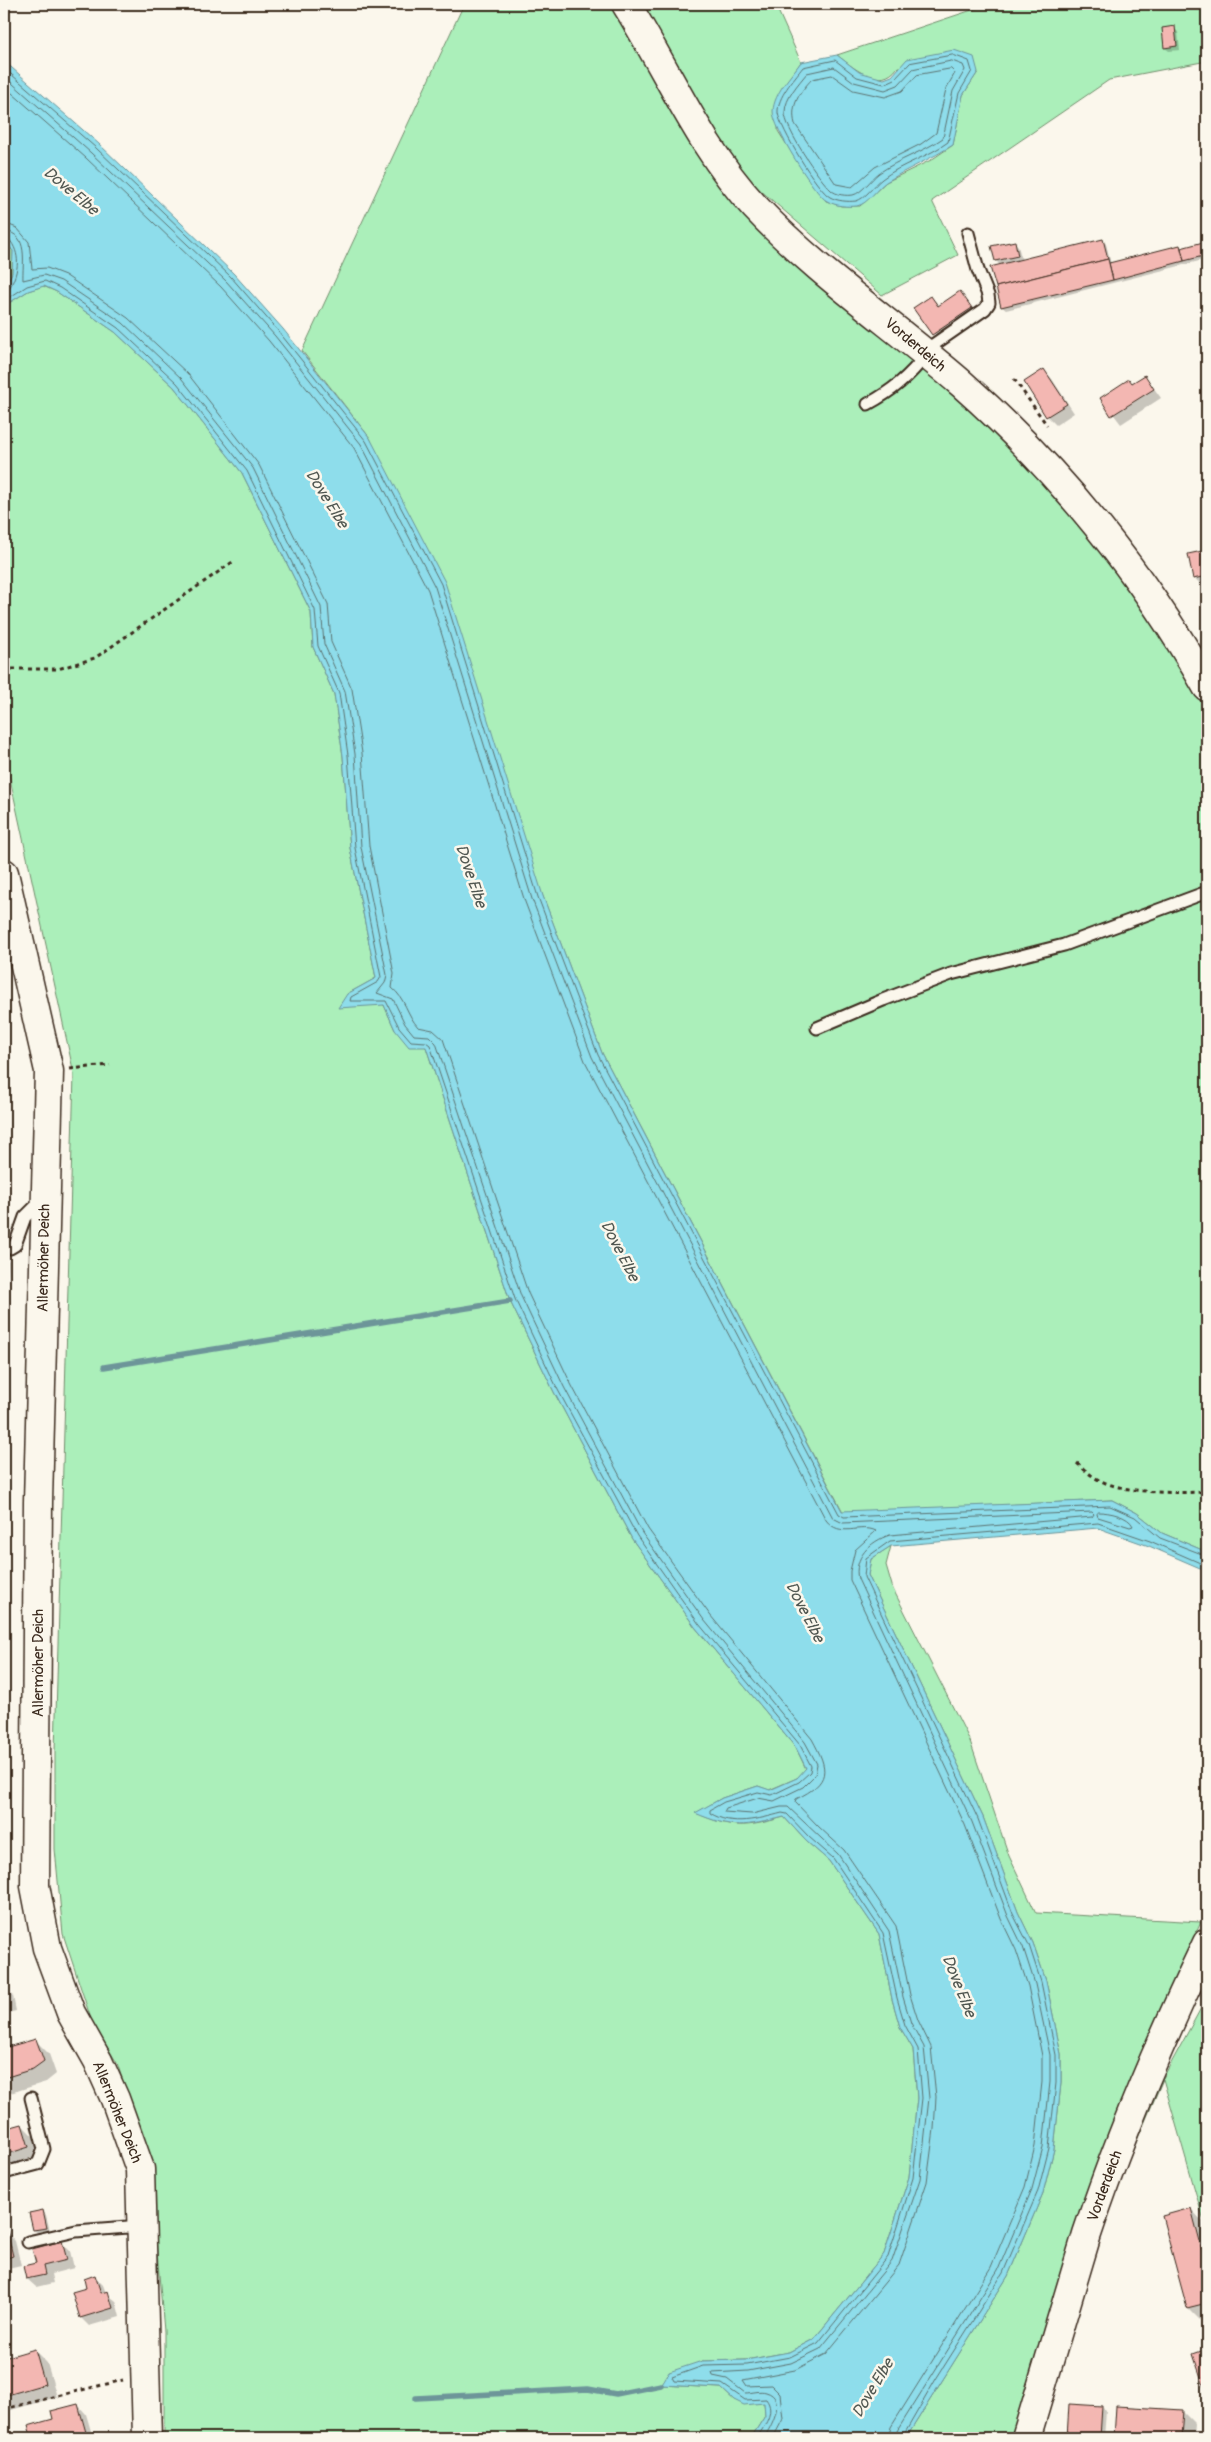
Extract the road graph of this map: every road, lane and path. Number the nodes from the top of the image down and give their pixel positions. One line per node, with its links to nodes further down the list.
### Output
1 (626, 4): 3 (street, Vorderdeich)
2 (968, 233): 3 (lane)
3 (925, 353): 5 (lane); 9 (street, Vorderdeich)
4 (1014, 379): 6 (path)
5 (868, 404)
6 (1046, 425)
7 (234, 561): 8 (path)
8 (4, 670)
9 (1207, 687)
10 (4, 873): 14 (street, Allermöher Deich)
11 (1207, 892): 12 (lane)
12 (817, 1028)
13 (110, 1066): 14 (path)
14 (49, 1072): 15 (street, Allermöher Deich)
15 (46, 1196): 16 (lane); 22 (street, Allermöher Deich)
16 (4, 1247)
17 (1077, 1463): 18 (path)
18 (1207, 1492)
19 (1207, 1943): 27 (street, Vorderdeich)
20 (31, 2098): 21 (lane)
21 (4, 2174)
22 (141, 2226): 23 (lane); 24 (street, Allermöher Deich)
23 (28, 2242)
24 (146, 2374): 25 (path); 26 (street, Allermöher Deich)
25 (4, 2409)
26 (147, 2438)
27 (1026, 2438)

